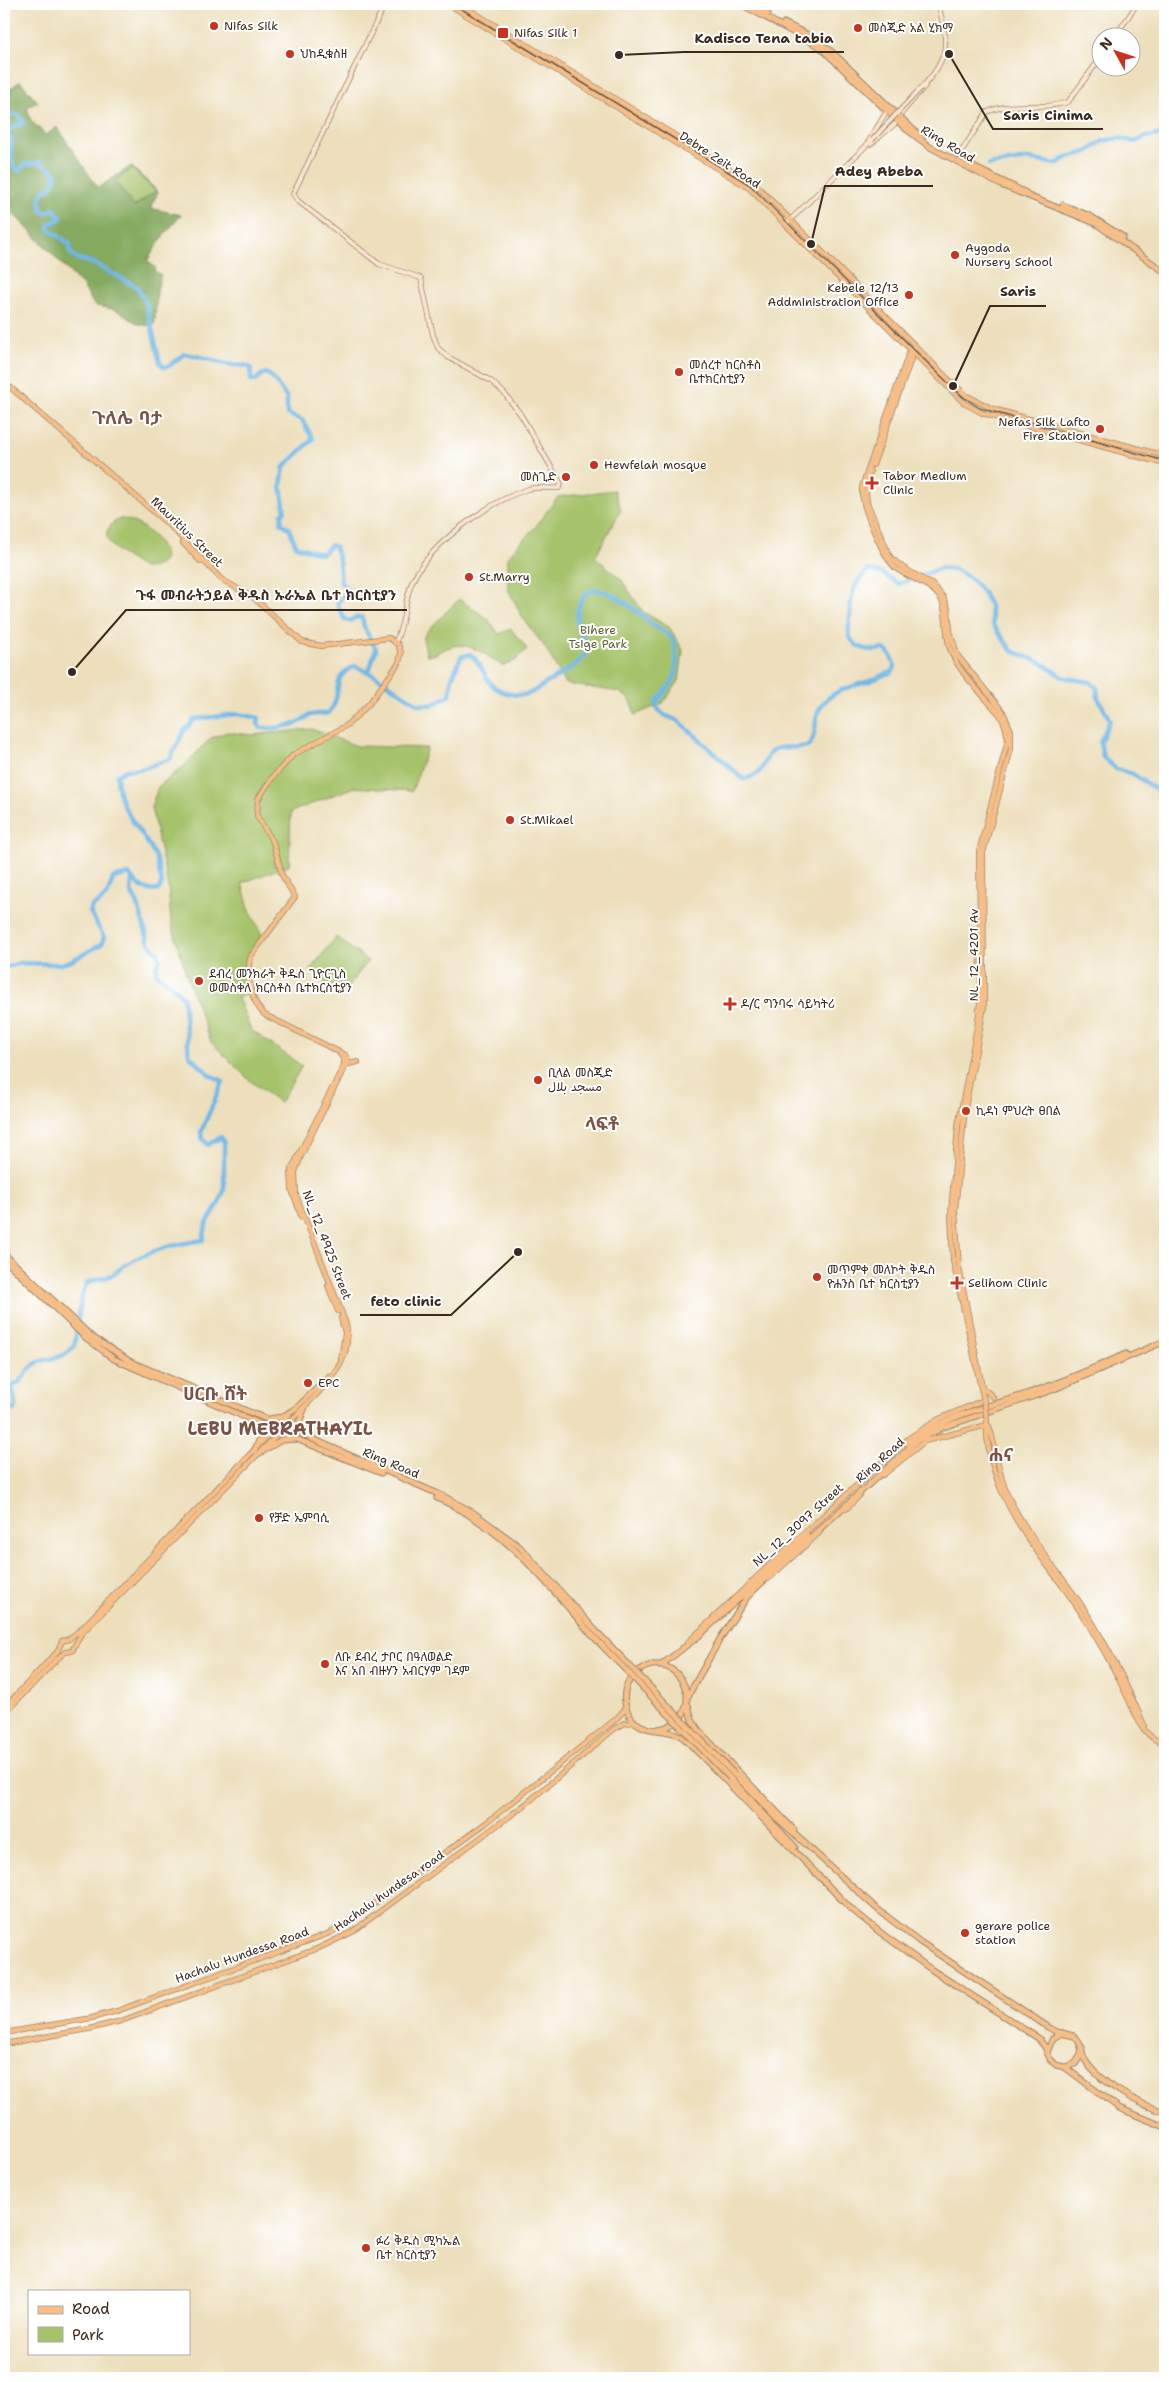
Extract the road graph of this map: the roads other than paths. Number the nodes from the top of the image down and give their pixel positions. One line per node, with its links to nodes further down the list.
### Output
1 (385, 4): 26 (main road)
2 (448, 4): 17 (main road, Debre Zeit Road)
3 (460, 4): 16 (main road, Debre Zeit Road)
4 (741, 4): 21 (highway, Ring Road)
5 (748, 4): 20 (highway, Ring Road)
6 (938, 4): 10 (main road)
7 (1137, 4): 8 (main road)
8 (1121, 28)
9 (1092, 70): 15 (main road)
10 (926, 84): 12 (main road); 14 (main road, bridge)
11 (886, 114): 14 (main road)
12 (901, 114)
13 (895, 124): 14 (main road)
14 (866, 146): 18 (main road)
15 (958, 155)
16 (787, 214): 17 (main road); 18 (main road, Debre Zeit Road)
17 (781, 220): 19 (main road, Debre Zeit Road)
18 (792, 220): 19 (main road); 24 (main road, Debre Zeit Road)
19 (786, 224): 22 (main road, Debre Zeit Road)
20 (1165, 268)
21 (1165, 272)
22 (911, 352): 25 (main road, Debre Zeit Road); 34 (main road, NL_12_4201 Av)
23 (4, 383): 26 (main road, Mauritius Street)
24 (1165, 456)
25 (1165, 464)
26 (396, 642): 27 (main road)
27 (346, 1062): 28 (main road); 29 (main road, NL_12_4925 Street)
28 (358, 1062)
29 (330, 1093): 38 (main road, NL_12_4925 Street); 39 (main road, NL_12_4925 Street)
30 (4, 1254): 32 (highway, Ring Road)
31 (4, 1260): 32 (highway, Ring Road)
32 (74, 1324): 40 (highway, Ring Road)
33 (1165, 1339): 51 (highway, Ring Road); 57 (highway, Ring Road)
34 (981, 1388): 35 (main road); 36 (main road, NL_12_4201 Av); 37 (main road)
35 (993, 1397)
36 (985, 1400): 37 (main road, NL_12_3097 Street); 41 (main road, NL_12_4201 Av, bridge)
37 (975, 1403): 57 (main road, NL_12_3097 Street)
38 (305, 1407): 43 (main road, NL_12_4925 Street); 48 (highway)
39 (296, 1408): 40 (highway); 42 (main road, NL_12_4925 Street)
40 (261, 1421): 42 (highway, Ring Road); 45 (highway, Ring Road); 49 (highway)
41 (988, 1421): 44 (main road); 47 (main road); 50 (main road)
42 (279, 1425): 43 (highway, Ring Road); 45 (main road, NL_12_4925 Street)
43 (285, 1427): 46 (main road, NL_12_4925 Street); 48 (highway, Ring Road)
44 (977, 1427): 47 (main road); 51 (main road)
45 (274, 1430): 46 (highway, Ring Road); 49 (main road, NL_12_4925 Street)
46 (280, 1432): 48 (highway, Ring Road); 49 (main road, NL_12_4925 Street)
47 (988, 1434): 50 (main road)
48 (301, 1437): 49 (highway); 52 (highway, Ring Road)
49 (256, 1452): 55 (main road); 56 (main road)
50 (1018, 1518): 67 (main road)
51 (763, 1583): 61 (highway, Ring Road)
52 (566, 1601): 53 (highway); 54 (highway); 68 (highway, Ring Road, bridge)
53 (586, 1614)
54 (576, 1622)
55 (69, 1638): 56 (main road); 58 (main road)
56 (74, 1644): 59 (main road)
57 (686, 1645): 60 (highway, Ring Road)
58 (61, 1647): 59 (main road); 62 (main road)
59 (65, 1652): 64 (main road)
60 (660, 1666): 61 (highway); 63 (highway)
61 (687, 1699): 66 (highway); 72 (highway)
62 (4, 1708)
63 (626, 1708): 65 (highway); 69 (main road, Hachalu Hundessa Road)
64 (4, 1714)
65 (635, 1722): 66 (highway); 70 (main road, Hachalu hundesa road)
66 (658, 1729): 71 (highway)
67 (1165, 1743)
68 (732, 1776): 71 (highway); 72 (highway)
69 (486, 1823): 70 (main road); 73 (main road, Hachalu Hundessa Road)
70 (489, 1831): 74 (main road, Hachalu hundesa road)
71 (800, 1854): 81 (highway)
72 (837, 1873): 78 (highway)
73 (380, 1900): 74 (main road); 75 (main road, Hachalu Hundessa Road)
74 (383, 1909): 76 (main road, Hachalu hundesa road)
75 (70, 2022): 76 (main road); 77 (main road, Hachalu Hundessa Road)
76 (72, 2032): 79 (main road, Hachalu hundesa road)
77 (4, 2033)
78 (1063, 2033): 80 (highway); 81 (highway)
79 (4, 2044)
80 (1082, 2048): 82 (highway); 83 (highway)
81 (1048, 2056): 82 (highway)
82 (1065, 2067): 84 (highway)
83 (1165, 2112)
84 (1165, 2127)

